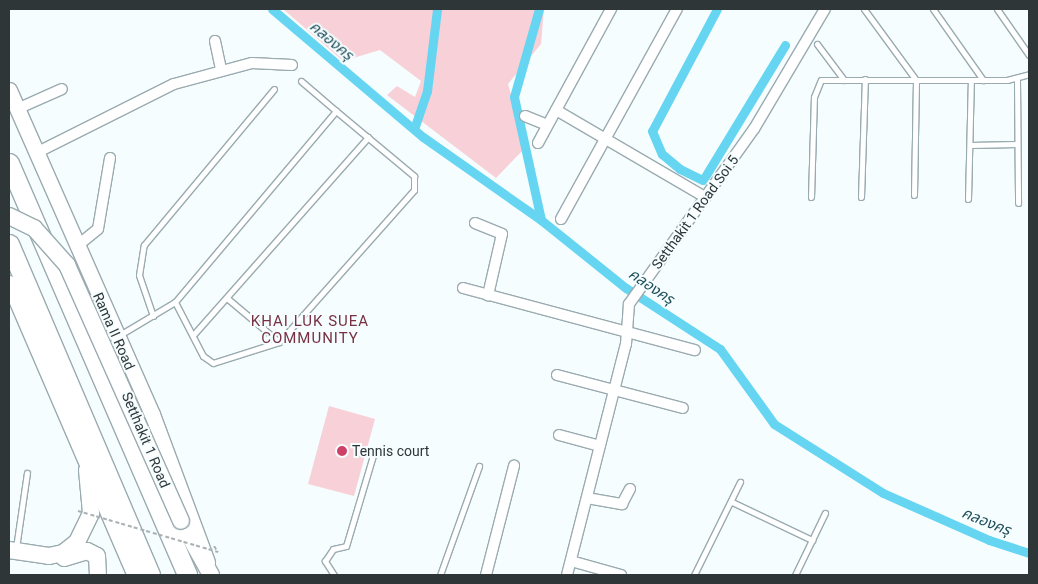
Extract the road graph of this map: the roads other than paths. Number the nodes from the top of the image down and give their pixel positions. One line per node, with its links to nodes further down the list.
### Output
1 (611, 9): 24 (street)
2 (677, 9): 29 (street)
3 (825, 9): 38 (street, Setthakit 1 Road Soi 5)
4 (864, 9): 15 (lane)
5 (933, 9): 17 (lane)
6 (996, 9): 9 (lane)
7 (215, 41): 11 (street)
8 (817, 44): 14 (lane)
9 (1029, 55)
10 (292, 65): 11 (street)
11 (221, 70): 33 (street)
12 (1029, 74): 18 (lane)
13 (865, 79): 14 (lane); 15 (lane); 37 (lane)
14 (844, 80): 39 (lane)
15 (916, 80): 16 (lane); 36 (lane)
16 (971, 80): 17 (lane); 32 (lane)
17 (983, 80): 18 (lane)
18 (1017, 80): 31 (lane)
19 (301, 81): 25 (lane)
20 (62, 89): 23 (street)
21 (274, 89): 53 (lane)
22 (9, 90): 23 (main road, Rama II Road)
23 (17, 109): 33 (main road, Rama II Road)
24 (556, 110): 27 (street); 29 (street)
25 (336, 111): 28 (lane); 51 (lane)
26 (525, 116): 27 (street)
27 (547, 125): 30 (street)
28 (368, 137): 50 (lane); 57 (lane)
29 (606, 138): 38 (street); 43 (street)
30 (538, 143)
31 (1017, 144): 32 (lane); 41 (lane)
32 (970, 145): 40 (lane)
33 (36, 153): 46 (main road, Rama II Road)
34 (110, 158): 46 (street)
35 (9, 163): 81 (highway)
36 (914, 194)
37 (861, 197)
38 (705, 198): 54 (street, Setthakit 1 Road Soi 5)
39 (811, 198)
40 (968, 199)
41 (1018, 203)
42 (9, 216): 82 (main road, Setthakit 1 Road, bridge)
43 (561, 218)
44 (475, 223): 49 (street)
45 (9, 244): 80 (highway)
46 (77, 246): 56 (main road, Rama II Road)
47 (9, 283): 52 (main road)
48 (463, 288): 49 (street)
49 (488, 295): 54 (street)
50 (228, 299): 55 (lane); 57 (lane)
51 (176, 302): 53 (lane); 55 (lane)
52 (14, 304): 67 (main road)
53 (153, 316): 56 (lane)
54 (626, 332): 58 (street); 60 (street, Setthakit 1 Road Soi 5)
55 (194, 334): 57 (lane)
56 (117, 337): 82 (main road, Rama II Road)
57 (279, 342)
58 (695, 350)
59 (557, 375): 60 (street)
60 (614, 390): 61 (street); 63 (street, Setthakit 1 Road Soi 5)
61 (682, 408)
62 (559, 436): 63 (street)
63 (600, 446): 71 (street, Setthakit 1 Road Soi 5)
64 (374, 452): 83 (lane)
65 (479, 466): 84 (lane)
66 (514, 466): 85 (street)
67 (87, 470): 76 (main road); 79 (main road)
68 (27, 473): 75 (lane)
69 (740, 482): 72 (lane)
70 (630, 489): 71 (street)
71 (587, 498): 77 (street, Setthakit 1 Road Soi 5)
72 (732, 502): 74 (lane); 88 (lane)
73 (825, 513): 74 (lane)
74 (812, 540): 89 (lane)
75 (12, 551): 76 (main road)
76 (44, 556): 78 (main road)
77 (571, 561): 86 (street, Setthakit 1 Road Soi 5); 87 (street)
78 (98, 575)
79 (135, 575)
80 (150, 575)
81 (187, 575)
82 (210, 575)
83 (334, 575)
84 (440, 575)
85 (486, 575)
86 (567, 575)
87 (621, 575)
88 (694, 575)
89 (795, 575)

